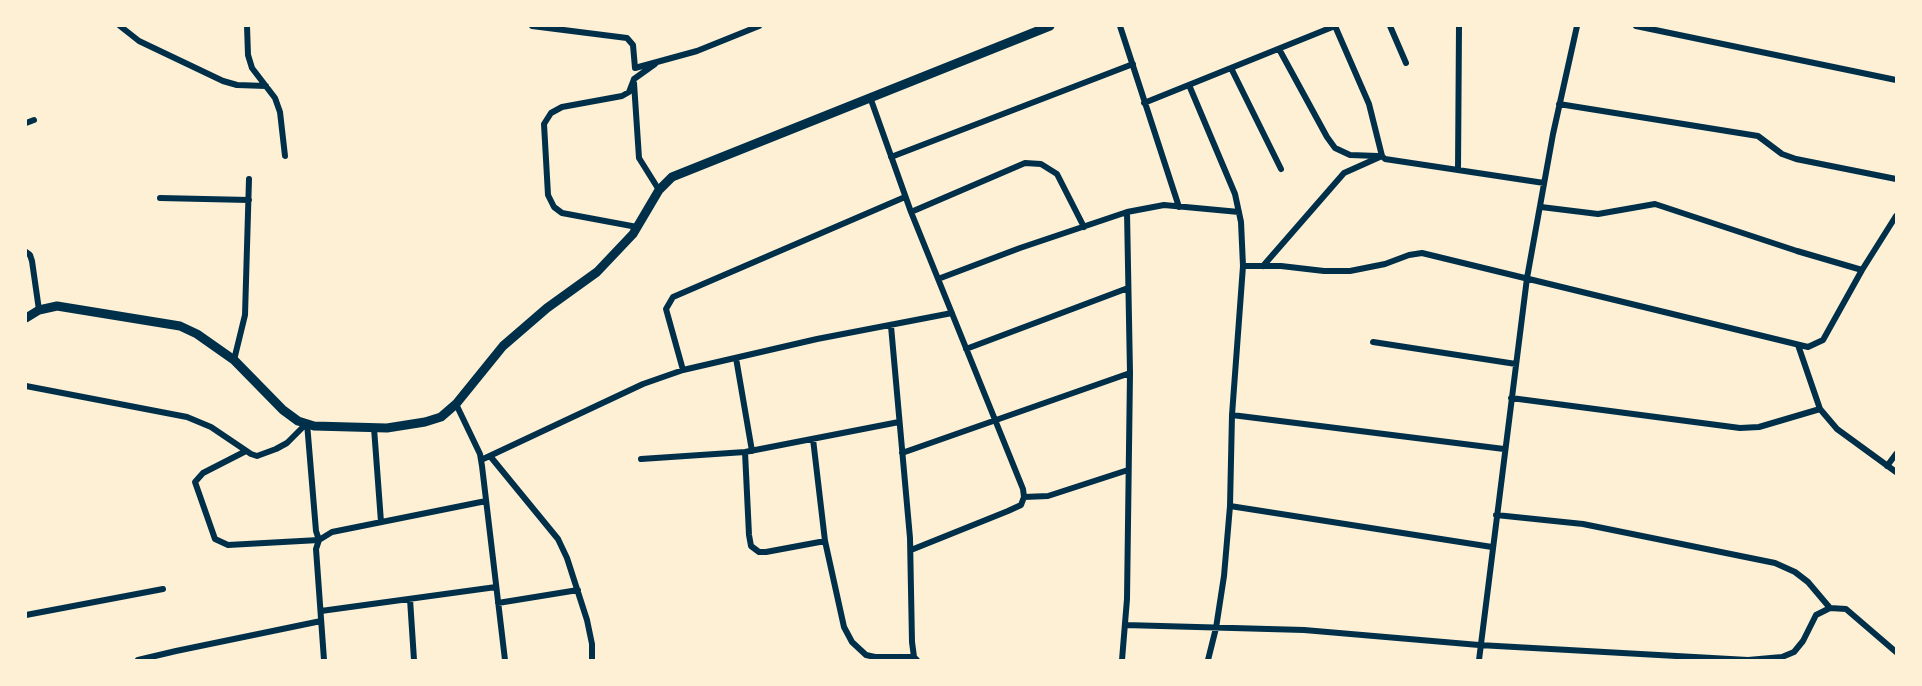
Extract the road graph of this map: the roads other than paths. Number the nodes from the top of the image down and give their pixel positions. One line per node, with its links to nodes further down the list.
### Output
1 (120, 26): 20 (street)
2 (247, 26): 20 (street)
3 (531, 26): 14 (street)
4 (759, 26): 14 (street)
5 (1050, 26): 21 (street)
6 (1120, 26): 15 (street)
7 (1335, 26): 12 (street); 27 (street)
8 (1390, 26): 13 (street)
9 (1459, 26): 30 (street)
10 (1577, 26): 23 (street)
11 (1636, 26): 18 (street)
12 (1279, 49): 16 (street); 27 (street)
13 (1406, 63)
14 (655, 64): 17 (street)
15 (1133, 64): 22 (street); 28 (street)
16 (1232, 68): 19 (street); 29 (street)
17 (634, 79): 34 (street); 45 (street)
18 (1896, 80)
19 (1189, 85): 22 (street); 42 (street)
20 (266, 86): 26 (street)
21 (870, 97): 28 (street); 34 (street)
22 (1144, 103): 38 (street)
23 (1559, 104): 32 (street); 33 (street)
24 (34, 120): 25 (street)
25 (26, 123)
26 (285, 156)
27 (1382, 156): 30 (street); 48 (street)
28 (891, 157): 35 (street)
29 (1281, 169)
30 (1458, 170): 33 (street)
31 (249, 179): 37 (street)
32 (1896, 179)
33 (1544, 183): 39 (street)
34 (659, 190): 45 (street)
35 (905, 197): 40 (street); 63 (street)
36 (160, 198): 37 (street)
37 (249, 200): 61 (street)
38 (1179, 207): 41 (street); 42 (street)
39 (1541, 207): 49 (street); 50 (street)
40 (911, 212): 44 (street); 51 (street)
41 (1127, 212): 44 (street); 52 (street)
42 (1239, 212): 47 (street)
43 (1896, 216): 49 (street)
44 (1084, 226): 51 (street)
45 (638, 227): 67 (street)
46 (26, 252): 53 (street)
47 (1243, 266): 48 (street); 69 (street)
48 (1263, 266): 50 (street)
49 (1862, 270): 58 (street)
50 (1527, 278): 58 (street); 62 (street)
51 (938, 279): 54 (street)
52 (1128, 288): 59 (street); 64 (street)
53 (39, 310): 55 (street); 61 (street)
54 (952, 313): 56 (street); 59 (street)
55 (26, 318)
56 (891, 326): 60 (street); 71 (street)
57 (1373, 342): 62 (street)
58 (1798, 345): 68 (street)
59 (966, 349): 70 (street)
60 (736, 358): 63 (street); 77 (street)
61 (234, 360): 72 (street)
62 (1516, 364): 66 (street)
63 (682, 370): 80 (street)
64 (1130, 373): 70 (street); 84 (street)
65 (26, 386): 76 (street)
66 (1511, 398): 68 (street); 75 (street)
67 (456, 404): 73 (street); 82 (street)
68 (1820, 409): 83 (street)
69 (1232, 415): 75 (street); 88 (street)
70 (995, 420): 78 (street); 86 (street)
71 (899, 422): 74 (street); 78 (street)
72 (307, 423): 73 (street); 76 (street); 91 (street)
73 (374, 428): 90 (street)
74 (813, 439): 77 (street); 92 (street)
75 (1504, 449): 89 (street)
76 (246, 451): 91 (street)
77 (748, 451): 81 (street); 92 (street)
78 (902, 453): 94 (street)
79 (1896, 454): 83 (street)
80 (490, 456): 82 (street); 97 (street)
81 (640, 459)
82 (481, 460): 87 (street)
83 (1887, 466): 85 (street)
84 (1128, 470): 86 (street); 104 (street)
85 (1896, 472)
86 (1024, 497): 94 (street)
87 (486, 501): 90 (street); 95 (street)
88 (1230, 506): 93 (street); 105 (street)
89 (1496, 515): 93 (street); 100 (street)
90 (381, 522): 91 (street)
91 (319, 540): 101 (street)
92 (825, 541): 109 (street)
93 (1492, 547): 106 (street)
94 (911, 550): 109 (street)
95 (496, 587): 98 (street); 99 (street)
96 (163, 589): 102 (street)
97 (578, 590): 99 (street); 114 (street)
98 (410, 599): 101 (street); 112 (street)
99 (498, 603): 113 (street)
100 (1830, 608): 107 (street); 108 (street)
101 (321, 611): 103 (street)
102 (26, 615)
103 (321, 621): 110 (street); 111 (street)
104 (1125, 625): 105 (street); 115 (street)
105 (1216, 628): 106 (street); 116 (street)
106 (1479, 645): 108 (street); 117 (street)
107 (1896, 652)
108 (1649, 657)
109 (916, 659)
110 (138, 660)
111 (324, 660)
112 (414, 660)
113 (505, 660)
114 (592, 660)
115 (1122, 660)
116 (1208, 660)
117 (1479, 660)

